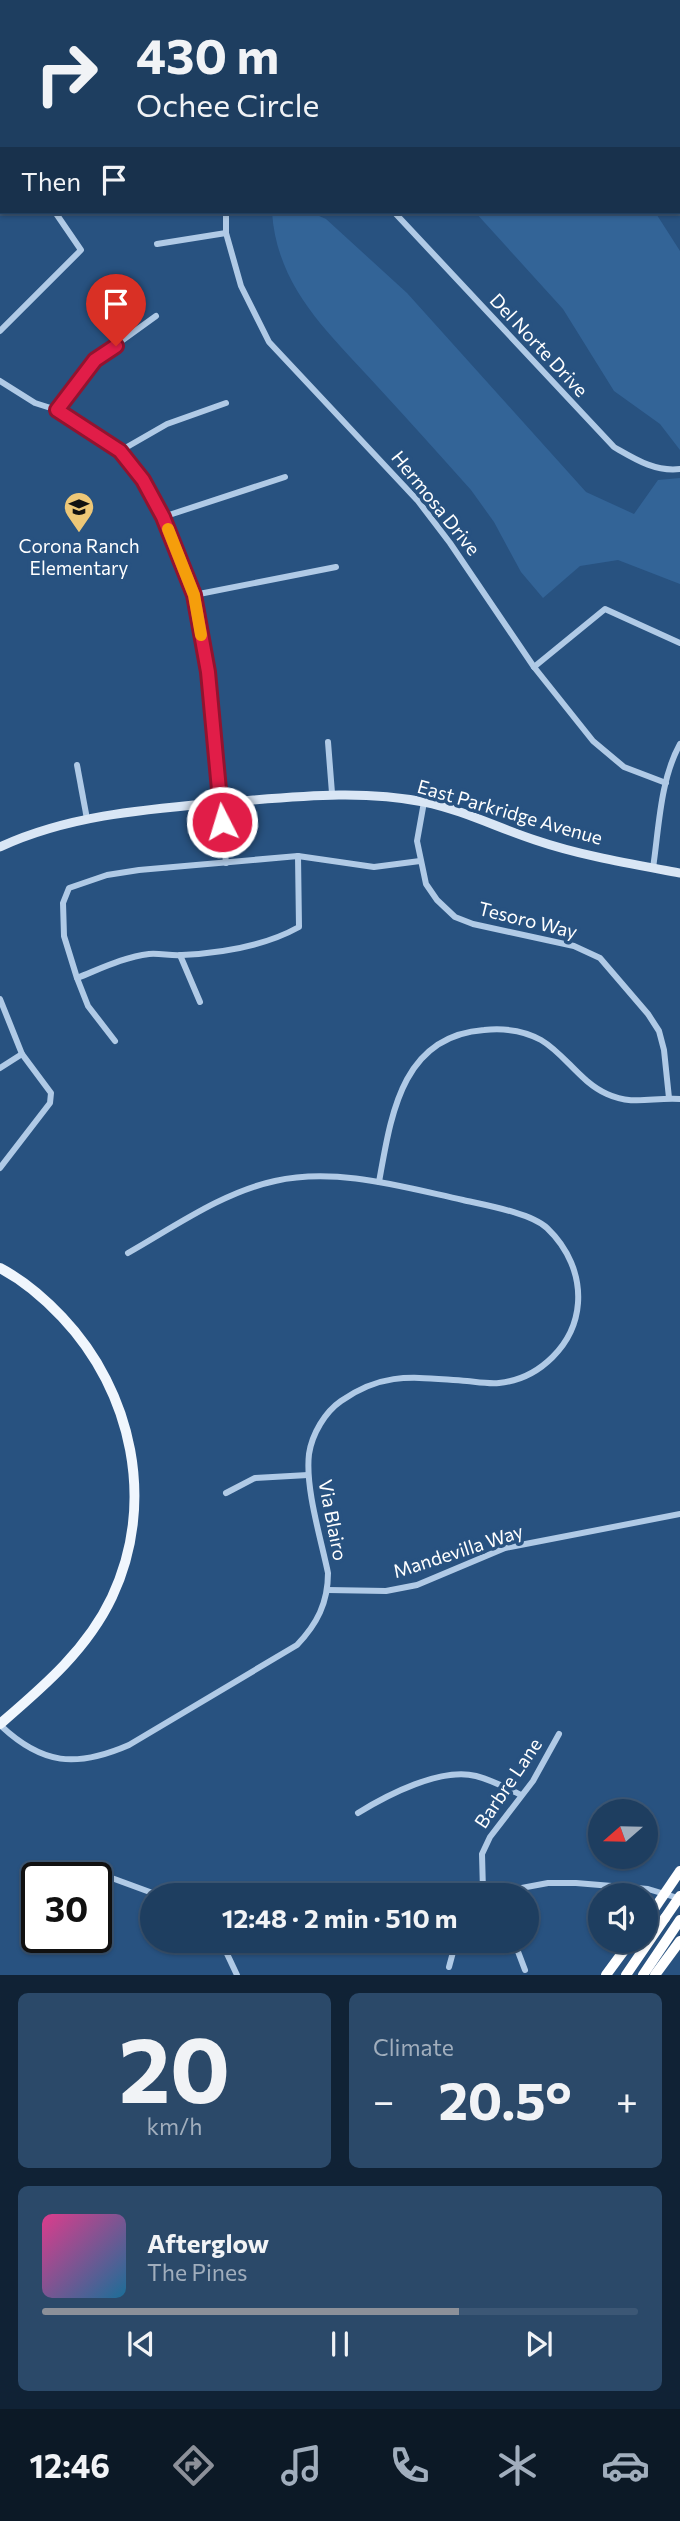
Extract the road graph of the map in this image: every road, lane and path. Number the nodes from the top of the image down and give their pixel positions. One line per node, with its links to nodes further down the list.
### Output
1 (56, 214): 7 (street)
2 (226, 214): 4 (street, Hermosa Drive)
3 (396, 214): 12 (street, Del Norte Drive)
4 (226, 233): 5 (street); 18 (street, Hermosa Drive)
5 (157, 244)
6 (156, 316): 10 (street)
7 (0, 331)
8 (0, 381): 10 (street)
9 (226, 403): 11 (street)
10 (57, 410): 11 (street)
11 (120, 451): 14 (street)
12 (680, 469)
13 (285, 477): 14 (street)
14 (163, 517): 16 (street)
15 (336, 566): 16 (street)
16 (194, 595): 25 (street)
17 (680, 643): 18 (street)
18 (534, 667): 22 (street, Hermosa Drive)
19 (328, 742): 23 (street)
20 (680, 744): 22 (street)
21 (77, 765): 26 (street)
22 (666, 783): 31 (street)
23 (332, 793): 24 (main road, East Parkridge Avenue); 25 (main road, East Parkridge Avenue)
24 (424, 802): 29 (street, Tesoro Way); 31 (main road, East Parkridge Avenue)
25 (220, 803): 26 (main road, East Parkridge Avenue); 30 (street)
26 (87, 820): 27 (main road, East Parkridge Avenue)
27 (0, 847)
28 (298, 856): 29 (street); 30 (street); 33 (street)
29 (420, 861): 40 (street, Tesoro Way)
30 (226, 863): 34 (street)
31 (653, 868): 32 (main road, East Parkridge Avenue)
32 (680, 873)
33 (180, 955): 34 (street); 36 (street)
34 (76, 978): 37 (street)
35 (0, 999): 38 (street)
36 (200, 1002)
37 (115, 1041)
38 (22, 1054): 39 (street); 42 (street)
39 (0, 1068)
40 (669, 1098): 41 (street); 43 (street)
41 (680, 1099)
42 (0, 1168)
43 (379, 1182): 44 (street, Via Blairo); 46 (street, Via Blairo)
44 (128, 1253)
45 (0, 1269): 50 (main road)
46 (308, 1475): 47 (street); 49 (street, Via Blairo)
47 (226, 1493)
48 (680, 1514): 49 (street, Mandevilla Way)
49 (328, 1590): 50 (street, Via Blairo)
50 (0, 1724)
51 (559, 1734): 52 (street, Barbre Lane)
52 (521, 1796): 53 (street); 56 (street, Barbre Lane)
53 (358, 1814)
54 (680, 1871): 60 (highway, bridge)
55 (112, 1878): 58 (street)
56 (482, 1883)
57 (539, 1885): 59 (street)
58 (140, 1888)
59 (680, 1897): 71 (highway, bridge)
60 (658, 1904)
61 (679, 1921): 72 (highway)
62 (680, 1941): 73 (highway)
63 (227, 1953): 69 (street)
64 (453, 1953): 67 (street)
65 (519, 1953): 68 (street)
66 (623, 1953): 70 (highway)
67 (449, 1967)
68 (525, 1970)
69 (237, 1975)
70 (607, 1975)
71 (626, 1975)
72 (643, 1975)
73 (655, 1975)

